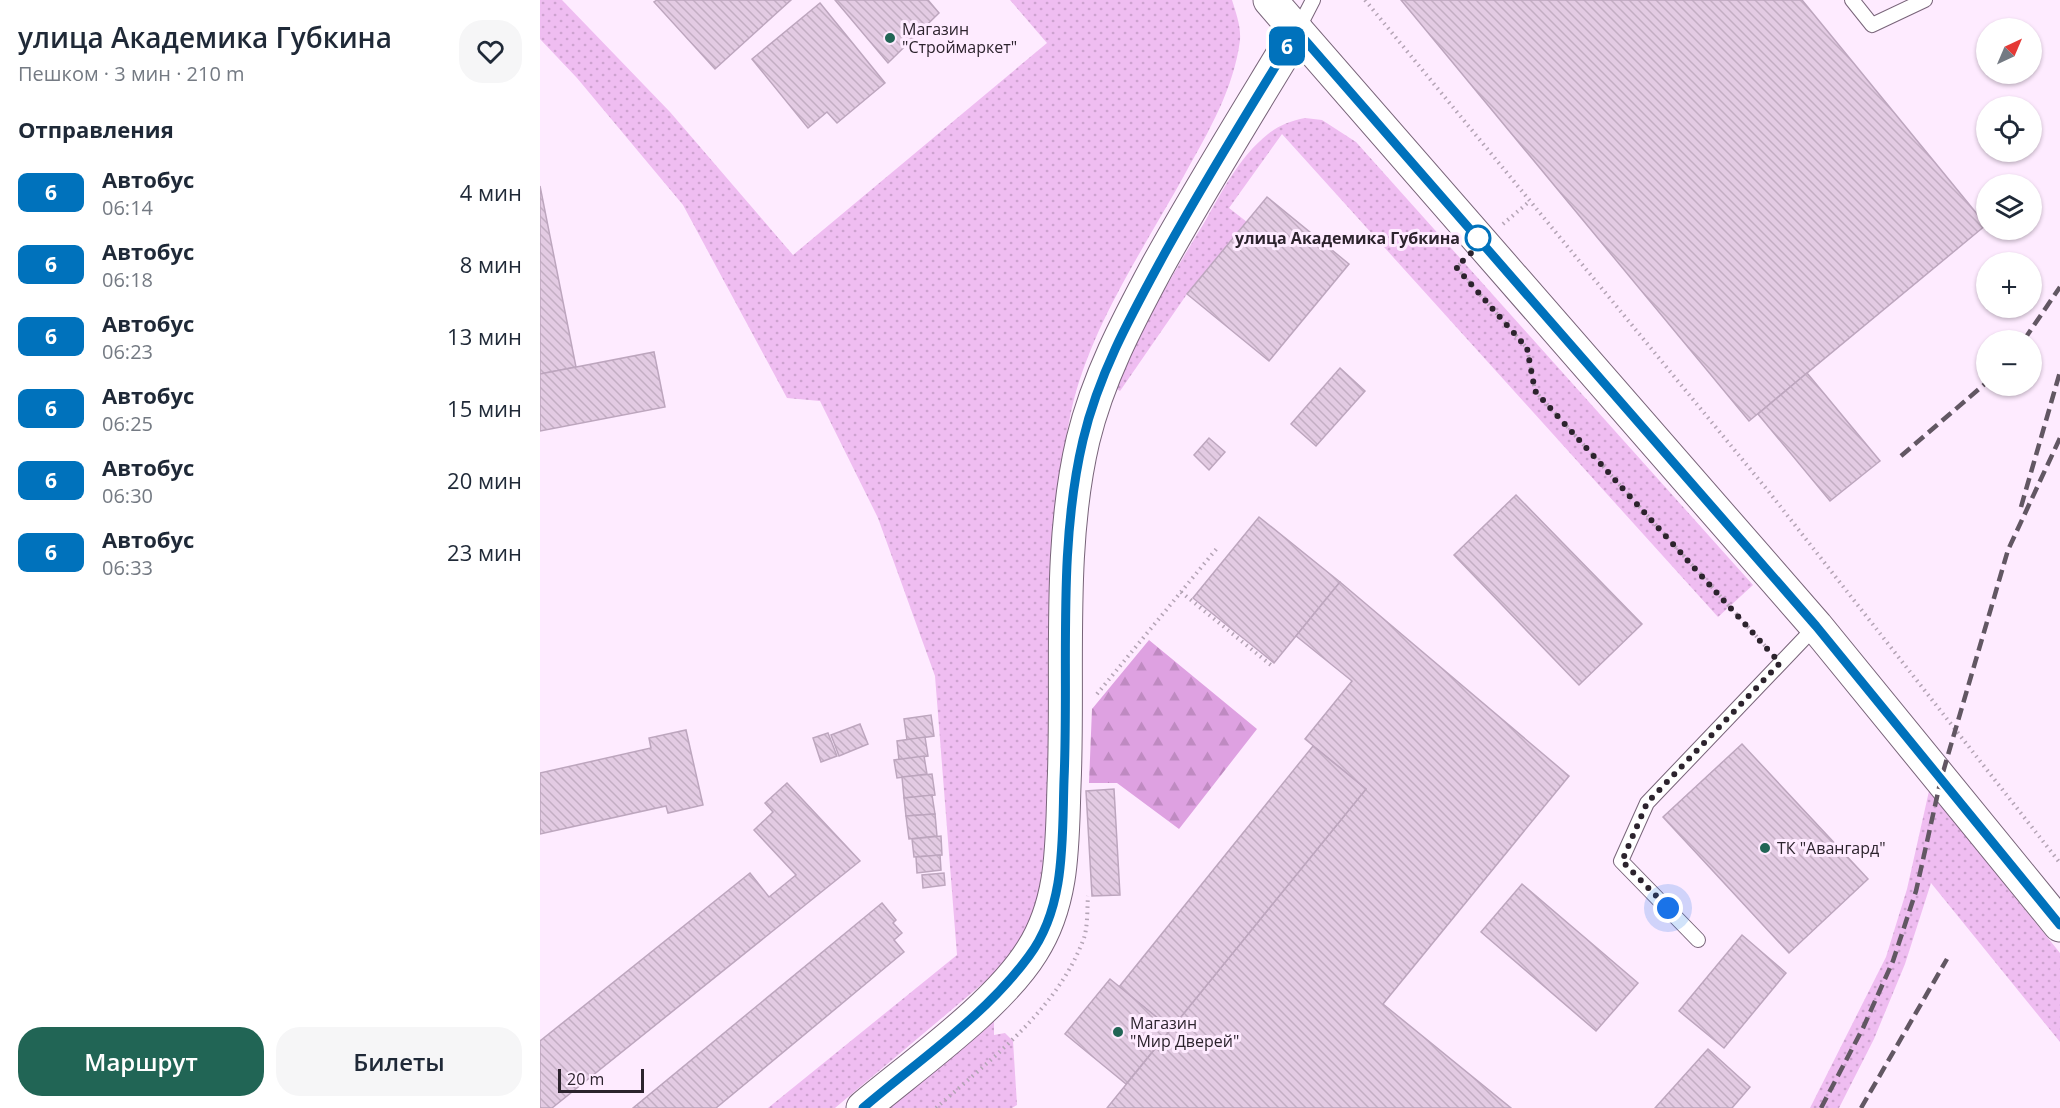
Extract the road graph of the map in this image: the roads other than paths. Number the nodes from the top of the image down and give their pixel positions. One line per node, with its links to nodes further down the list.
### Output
1 (1270, 0): 5 (street)
2 (1313, 0): 5 (lane)
3 (1852, 0): 4 (lane)
4 (1925, 0)
5 (1297, 31): 6 (street); 9 (street)
6 (1816, 626): 7 (street); 8 (lane)
7 (2060, 925)
8 (1698, 940)
9 (863, 1108)

